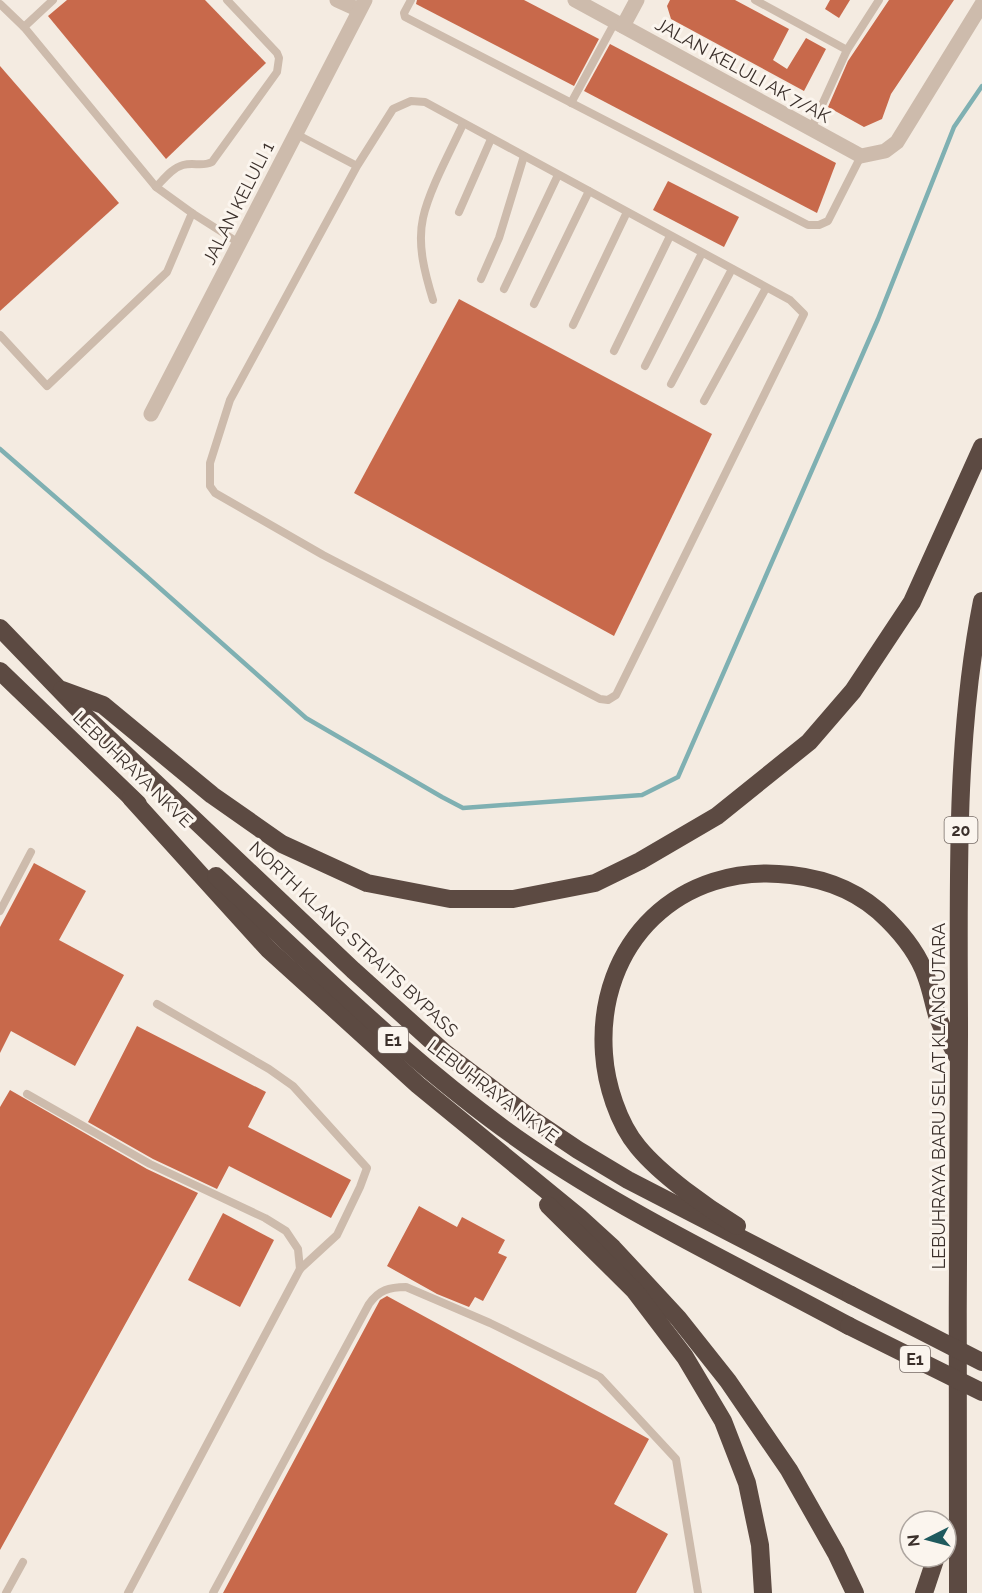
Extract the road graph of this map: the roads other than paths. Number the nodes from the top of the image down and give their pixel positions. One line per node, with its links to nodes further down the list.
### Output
1 (53, 0): 13 (lane)
2 (227, 0): 24 (lane)
3 (337, 0): 11 (street, JALAN KELULI 1)
4 (411, 0): 15 (lane)
5 (575, 0): 12 (street, JALAN KELULI AK 7/AK)
6 (637, 0): 12 (street)
7 (755, 0): 14 (lane)
8 (879, 0): 14 (lane)
9 (0, 4): 13 (lane)
10 (982, 4): 21 (street)
11 (362, 5): 18 (street, JALAN KELULI 1)
12 (619, 24): 15 (lane); 17 (street, JALAN KELULI AK 7/AK)
13 (24, 27): 24 (lane)
14 (847, 51): 17 (lane)
15 (571, 103): 21 (lane)
16 (463, 124): 19 (lane); 22 (lane); 36 (lane)
17 (811, 129): 21 (street, JALAN KELULI AK 7/AK)
18 (296, 134): 22 (lane); 30 (street, JALAN KELULI 1)
19 (491, 139): 20 (lane); 26 (lane)
20 (524, 156): 23 (lane); 33 (lane)
21 (861, 156)
22 (357, 166): 34 (lane)
23 (558, 175): 25 (lane); 35 (lane)
24 (156, 187): 28 (lane)
25 (589, 191): 27 (lane); 37 (lane)
26 (459, 212)
27 (627, 212): 29 (lane); 38 (lane)
28 (192, 213): 30 (lane); 39 (lane)
29 (670, 236): 31 (lane); 40 (lane)
30 (239, 243): 44 (street, JALAN KELULI 1)
31 (702, 253): 32 (lane); 41 (lane)
32 (732, 269): 34 (lane); 42 (lane)
33 (481, 279)
34 (766, 288): 43 (lane)
35 (504, 289)
36 (433, 300)
37 (534, 304)
38 (573, 325)
39 (0, 335)
40 (614, 351)
41 (645, 366)
42 (671, 384)
43 (704, 400)
44 (151, 414)
45 (982, 447): 49 (highway)
46 (982, 601): 54 (highway, LEBUHRAYA BARU SELAT KLANG UTARA / 20)
47 (0, 628): 49 (highway, NORTH KLANG STRAITS BYPASS)
48 (0, 671): 50 (highway, LEBUHRAYA NKVE / E1)
49 (62, 690): 58 (highway, NORTH KLANG STRAITS BYPASS)
50 (130, 798): 56 (highway); 60 (highway, LEBUHRAYA NKVE / E1, bridge)
51 (31, 852): 52 (lane)
52 (0, 911)
53 (157, 1004): 57 (lane)
54 (959, 1061): 58 (highway); 61 (highway, LEBUHRAYA BARU SELAT KLANG UTARA)
55 (27, 1094): 57 (lane)
56 (469, 1126): 69 (highway); 70 (highway)
57 (300, 1269): 66 (lane)
58 (816, 1278): 59 (highway, bridge)
59 (982, 1362)
60 (982, 1392)
61 (957, 1478): 62 (highway); 72 (highway, LEBUHRAYA BARU SELAT KLANG UTARA)
62 (950, 1509)
63 (23, 1562): 65 (lane)
64 (932, 1569): 71 (highway)
65 (6, 1593)
66 (128, 1593)
67 (213, 1593): 68 (lane)
68 (698, 1593)
69 (763, 1593)
70 (855, 1593)
71 (924, 1593)
72 (958, 1593)

